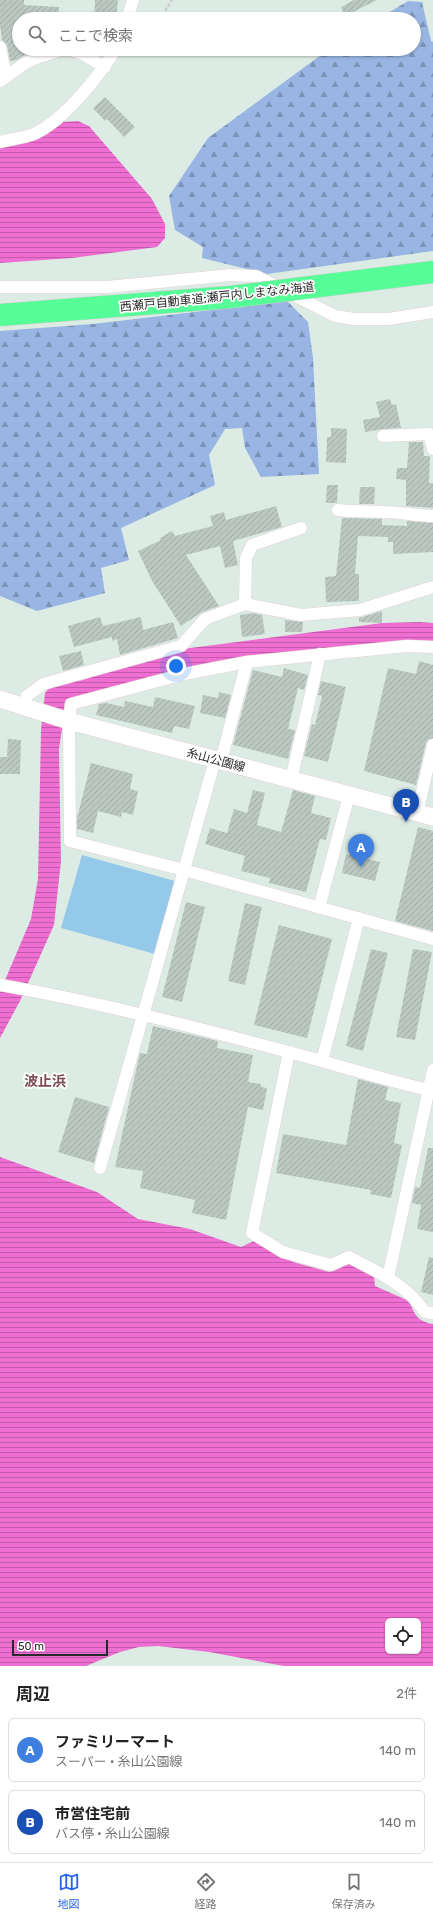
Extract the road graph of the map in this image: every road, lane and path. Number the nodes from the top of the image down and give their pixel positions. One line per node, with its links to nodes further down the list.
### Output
1 (133, 0): 3 (street)
2 (172, 0): 4 (path)
3 (129, 12)
4 (164, 12)
5 (0, 47): 10 (street)
6 (42, 56): 10 (street)
7 (86, 56): 9 (street)
8 (111, 56): 9 (street)
9 (104, 67): 11 (street)
10 (3, 79)
11 (0, 142)
12 (433, 272): 15 (highway, 西瀬戸自動車道;瀬戸内しまなみ海道, bridge)
13 (0, 287): 14 (street)
14 (433, 312)
15 (0, 315)
16 (383, 436): 17 (street)
17 (433, 449)
18 (338, 510): 19 (street)
19 (433, 516)
20 (301, 528): 22 (street)
21 (433, 587): 22 (street)
22 (244, 604): 27 (street)
23 (433, 647): 24 (street)
24 (320, 654): 25 (street); 31 (street)
25 (247, 662): 28 (street); 30 (street)
26 (0, 699): 27 (main road, 糸山公園線)
27 (24, 706): 28 (main road, 糸山公園線)
28 (69, 721): 30 (main road, 糸山公園線); 34 (street)
29 (433, 745): 33 (street)
30 (218, 761): 31 (main road, 糸山公園線); 34 (street)
31 (291, 780): 32 (main road, 糸山公園線)
32 (349, 795): 33 (main road, 糸山公園線); 35 (street)
33 (425, 815)
34 (184, 870): 35 (street); 39 (street)
35 (319, 908): 36 (street)
36 (359, 918): 37 (street); 41 (street)
37 (433, 939)
38 (0, 984): 39 (street)
39 (144, 1016): 40 (street); 44 (street)
40 (289, 1052): 41 (street); 45 (street)
41 (322, 1061): 43 (street)
42 (433, 1070): 43 (street)
43 (431, 1090): 45 (street)
44 (100, 1168)
45 (388, 1278): 46 (street)
46 (433, 1314)

